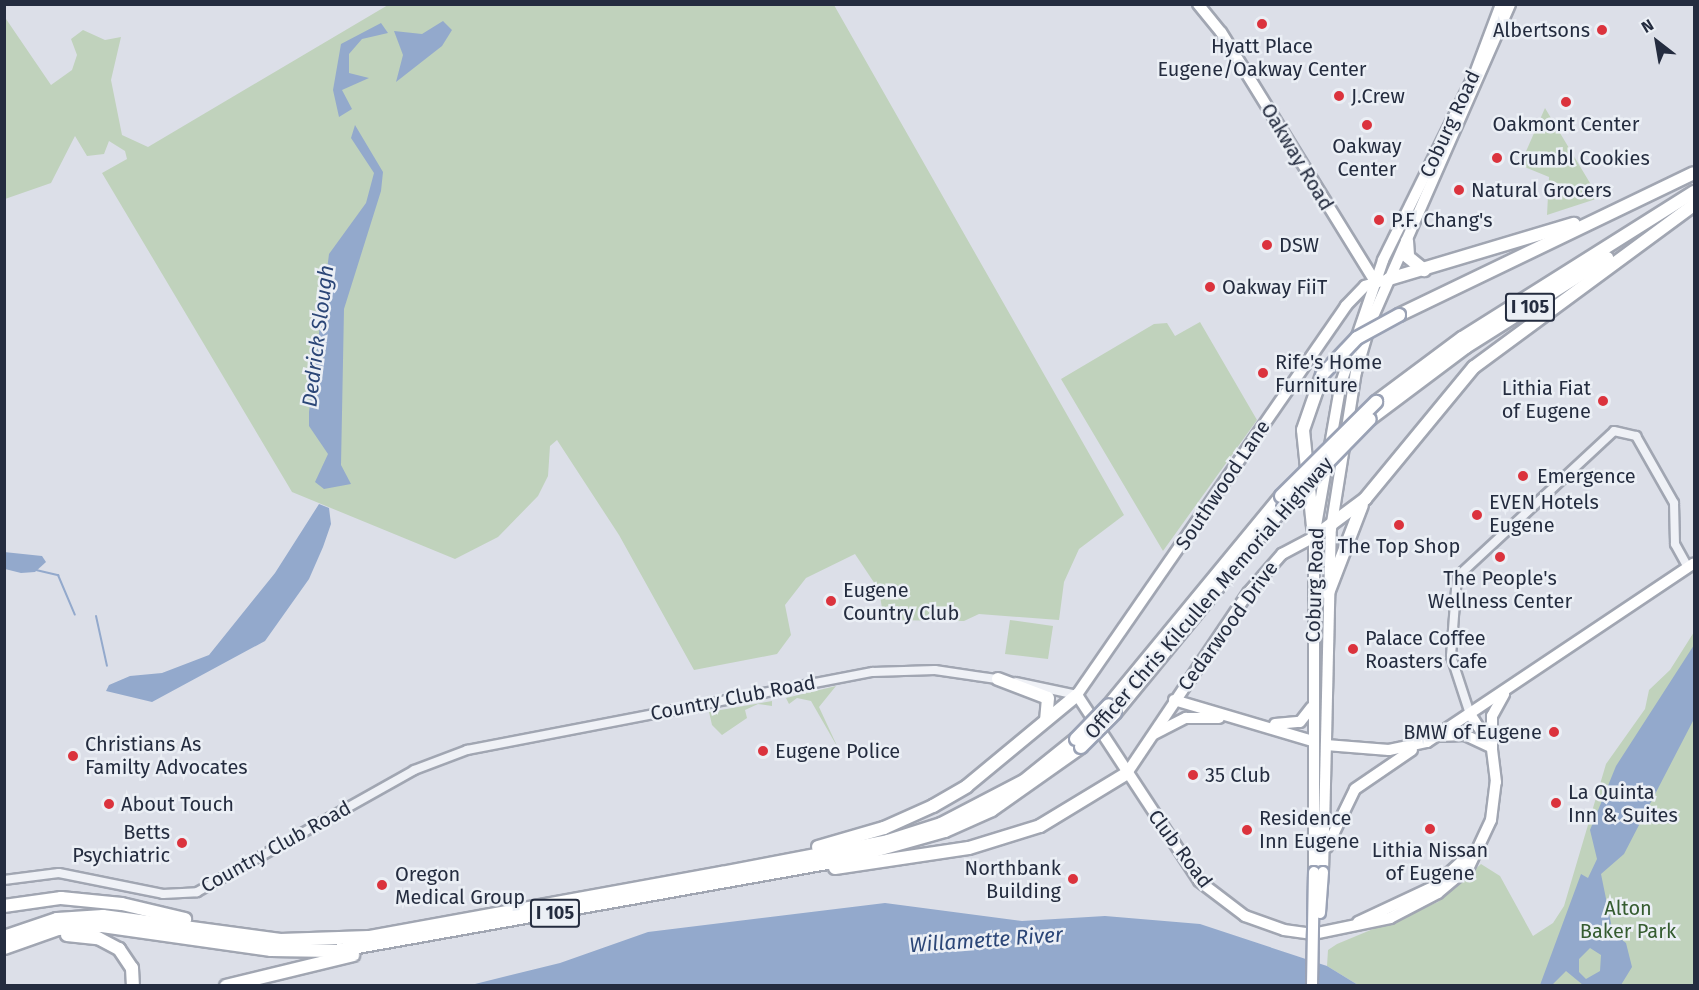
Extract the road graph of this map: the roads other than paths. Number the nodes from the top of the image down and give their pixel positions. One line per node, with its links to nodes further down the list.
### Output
1 (1198, 4): 12 (main road, Oakway Road)
2 (1501, 4): 4 (main road, Coburg Road)
3 (1510, 4): 4 (main road, Coburg Road)
4 (1478, 78): 9 (main road, Coburg Road); 12 (main road, Coburg Road)
5 (1695, 173): 8 (highway)
6 (1695, 192): 13 (highway, Officer Chris Kilcullen Memorial Highway / I 105, bridge)
7 (1695, 204): 13 (highway, Officer Chris Kilcullen Memorial Highway / I 105, bridge); 14 (highway)
8 (1612, 212): 10 (highway); 16 (highway, bridge)
9 (1407, 241): 10 (highway); 11 (main road, Coburg Road)
10 (1424, 270): 11 (highway)
11 (1389, 279): 12 (main road); 15 (main road, Coburg Road)
12 (1374, 281): 16 (main road, Coburg Road); 21 (main road, Southwood Lane)
13 (1282, 502): 31 (highway, Officer Chris Kilcullen Memorial Highway / I 105, bridge)
14 (1356, 512): 15 (highway); 18 (highway)
15 (1330, 529): 16 (highway); 18 (main road, Coburg Road)
16 (1314, 537): 22 (main road, Cedarwood Drive); 23 (main road, Coburg Road)
17 (1691, 565): 20 (main road); 24 (street)
18 (1328, 593): 32 (main road, Coburg Road)
19 (998, 679): 21 (street, Country Club Road); 26 (highway); 40 (street, Country Club Road)
20 (1508, 688): 24 (main road); 33 (main road, Club Road)
21 (1077, 695): 26 (highway); 36 (main road)
22 (1174, 700): 25 (main road); 28 (main road)
23 (1311, 708): 27 (main road); 30 (main road, Coburg Road)
24 (1470, 714): 29 (main road); 33 (main road)
25 (1233, 719): 27 (main road); 28 (main road)
26 (1044, 723): 39 (highway)
27 (1260, 724): 30 (main road)
28 (1152, 735): 36 (main road)
29 (1437, 736): 33 (main road); 34 (main road)
30 (1312, 741): 35 (main road, Coburg Road)
31 (1079, 743): 39 (highway, Officer Chris Kilcullen Memorial Highway / I 105); 41 (highway, Officer Chris Kilcullen Memorial Highway / I 105)
32 (1326, 745): 34 (main road); 35 (main road); 37 (main road, Coburg Road)
33 (1492, 747): 36 (main road, Club Road)
34 (1414, 748): 37 (main road)
35 (1312, 763): 38 (main road, Coburg Road)
36 (1126, 773): 41 (highway)
37 (1324, 857): 38 (main road, Coburg Road)
38 (1318, 872): 50 (main road, Coburg Road, bridge); 51 (main road, Coburg Road, bridge)
39 (722, 873): 43 (highway, Officer Chris Kilcullen Memorial Highway / I 105)
40 (4, 880)
41 (703, 885): 46 (highway, Officer Chris Kilcullen Memorial Highway / I 105)
42 (4, 906): 43 (highway)
43 (244, 933): 44 (highway, Officer Chris Kilcullen Memorial Highway / I 105)
44 (4, 938)
45 (24, 940): 46 (highway, Officer Chris Kilcullen Memorial Highway / I 105); 47 (highway, Officer Chris Kilcullen Memorial Highway / I 105); 48 (highway)
46 (397, 942): 49 (highway)
47 (4, 948)
48 (133, 986)
49 (226, 986)
50 (1312, 986)
51 (1319, 986)

